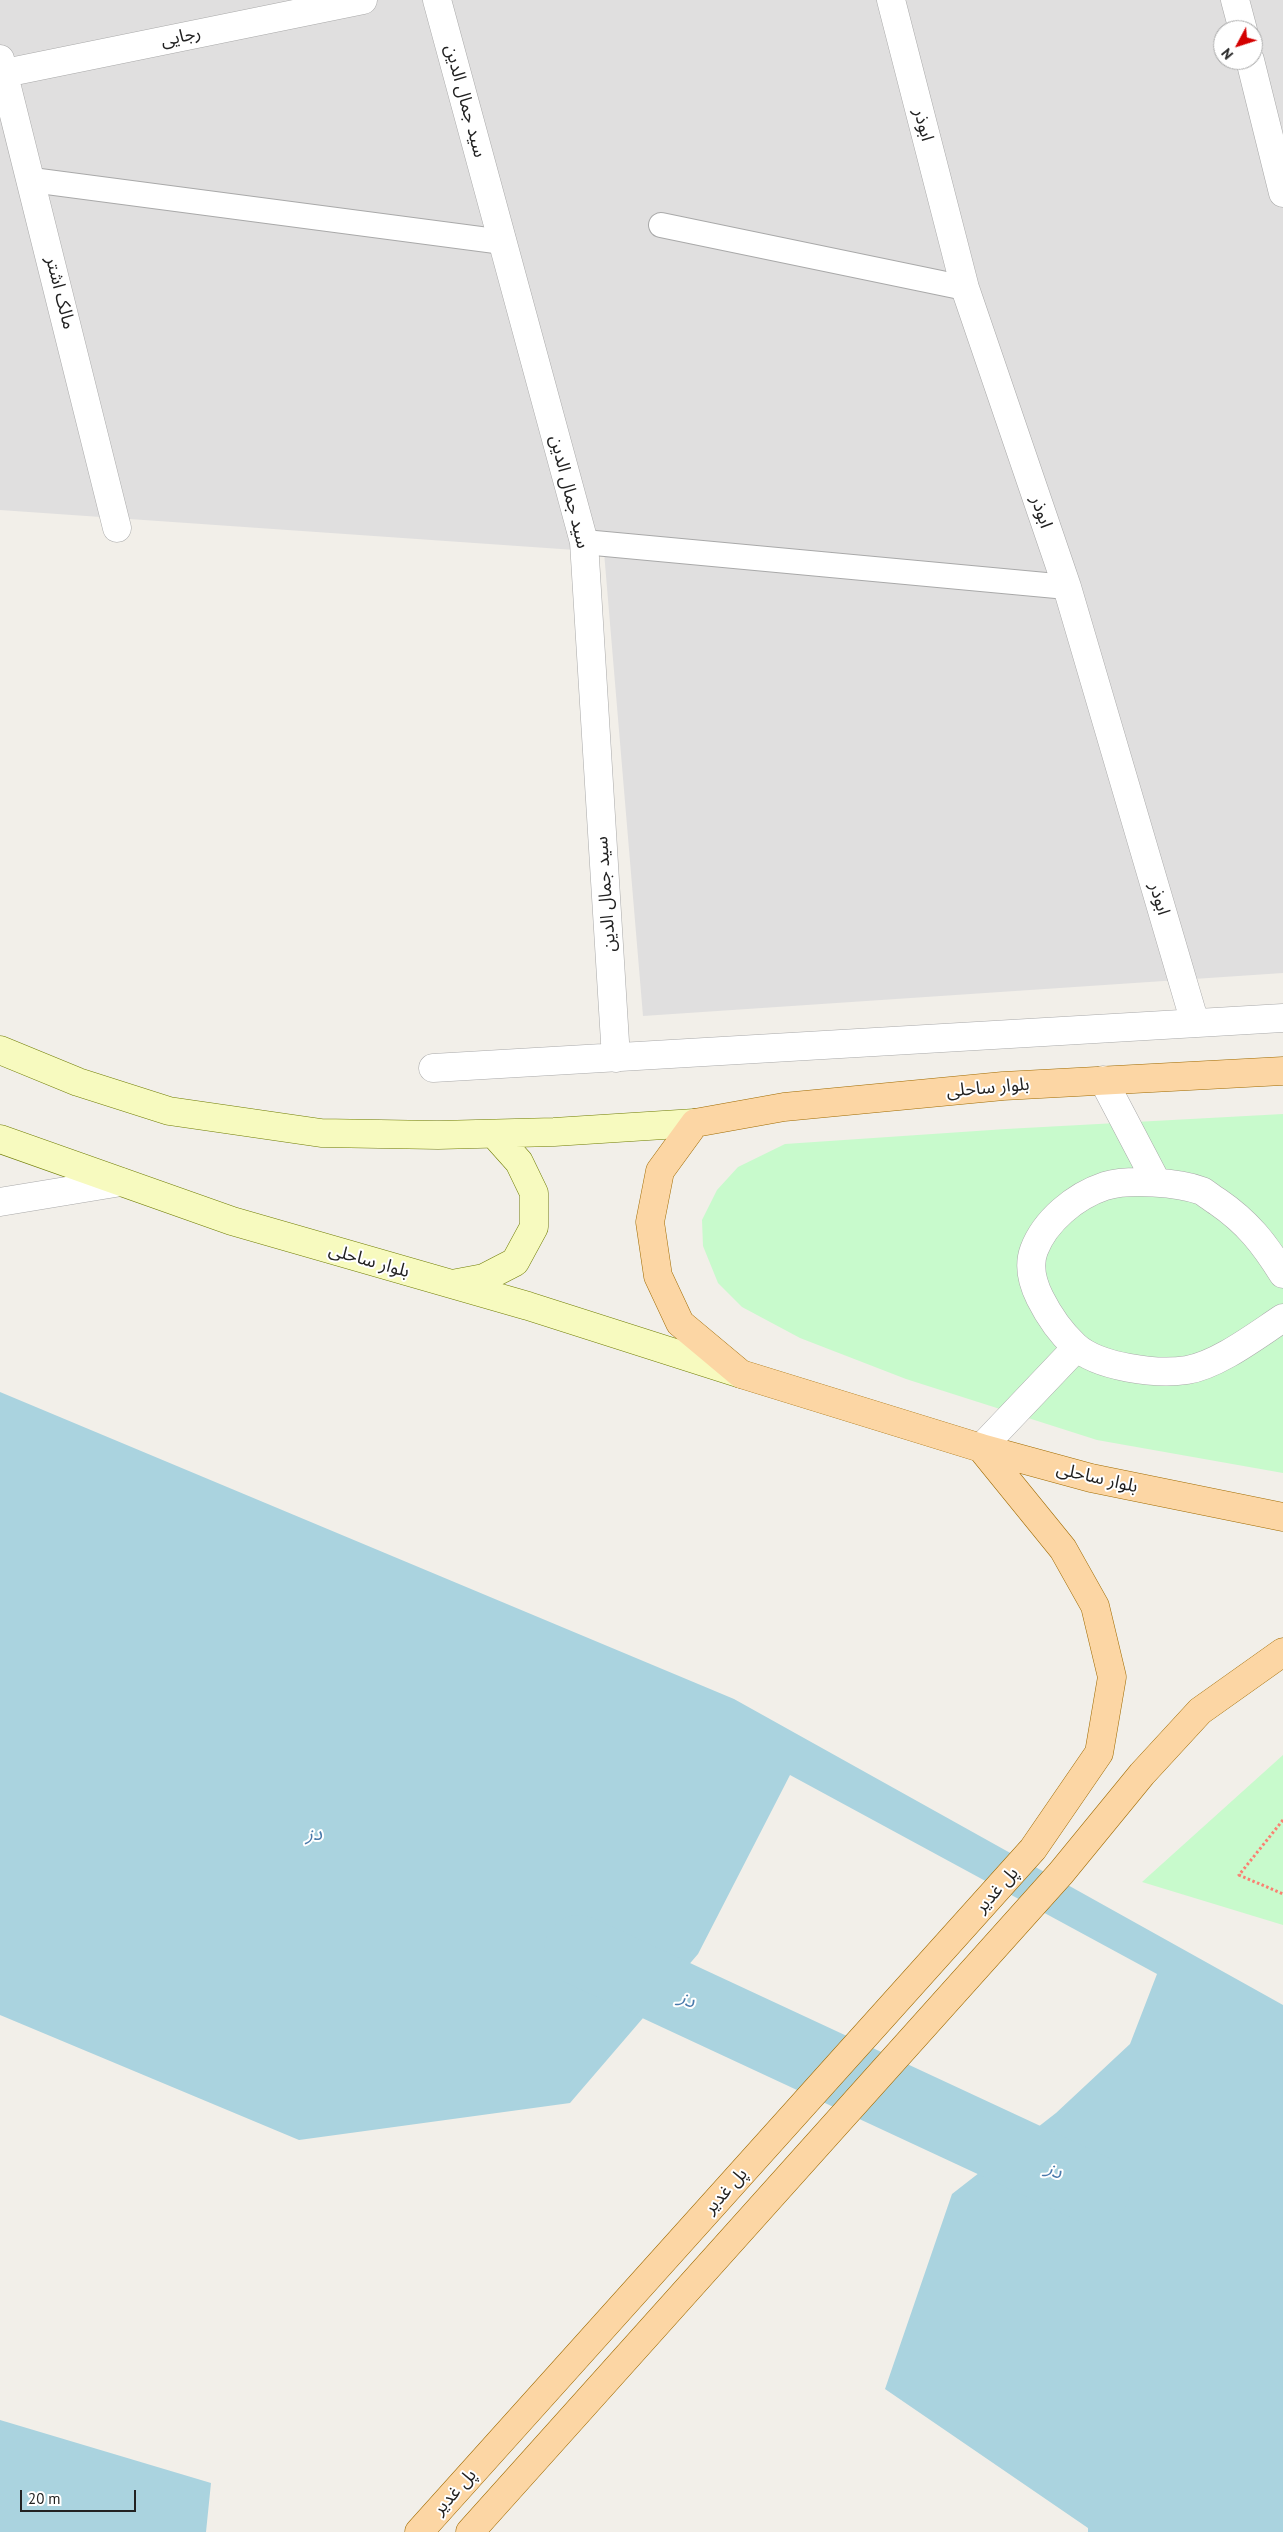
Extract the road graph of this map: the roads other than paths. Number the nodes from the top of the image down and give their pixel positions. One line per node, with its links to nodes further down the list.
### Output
1 (363, 0): 6 (street, رجایی)
2 (437, 0): 11 (street, سید جمال الدین)
3 (891, 0): 12 (street, ابوذر)
4 (1236, 0): 5 (street)
5 (1241, 20)
6 (1, 69): 8 (street, مالک اشتر)
7 (1252, 70): 9 (street)
8 (32, 180): 11 (lane); 13 (street, مالک اشتر)
9 (1283, 193)
10 (661, 226): 12 (lane)
11 (503, 242): 14 (street, سید جمال الدین)
12 (965, 288): 15 (street, ابوذر)
13 (117, 528)
14 (584, 542): 15 (lane); 19 (street, سید جمال الدین)
15 (1067, 587): 17 (street, ابوذر)
16 (1283, 1018): 17 (street)
17 (1195, 1023): 19 (street)
18 (0, 1050): 24 (main road, بلوار ساحلی)
19 (616, 1058): 20 (street)
20 (433, 1068)
21 (1283, 1071): 22 (main road, بلوار ساحلی)
22 (1103, 1080): 23 (main road, بلوار ساحلی); 26 (street)
23 (695, 1124): 24 (main road, بلوار ساحلی); 33 (main road, بلوار ساحلی)
24 (494, 1134): 30 (main road)
25 (0, 1139): 27 (main road, بلوار ساحلی)
26 (1156, 1181): 29 (street); 32 (street)
27 (121, 1182): 28 (street); 30 (main road, بلوار ساحلی)
28 (0, 1202)
29 (1283, 1274)
30 (448, 1284): 33 (main road, بلوار ساحلی)
31 (1283, 1318): 32 (street)
32 (1076, 1348): 34 (street)
33 (741, 1374): 34 (main road, بلوار ساحلی)
34 (981, 1448): 35 (main road, بلوار ساحلی); 37 (main road, پل غدیر)
35 (1283, 1517)
36 (1283, 1652): 38 (main road, پل غدیر)
37 (419, 2532)
38 (470, 2532)

